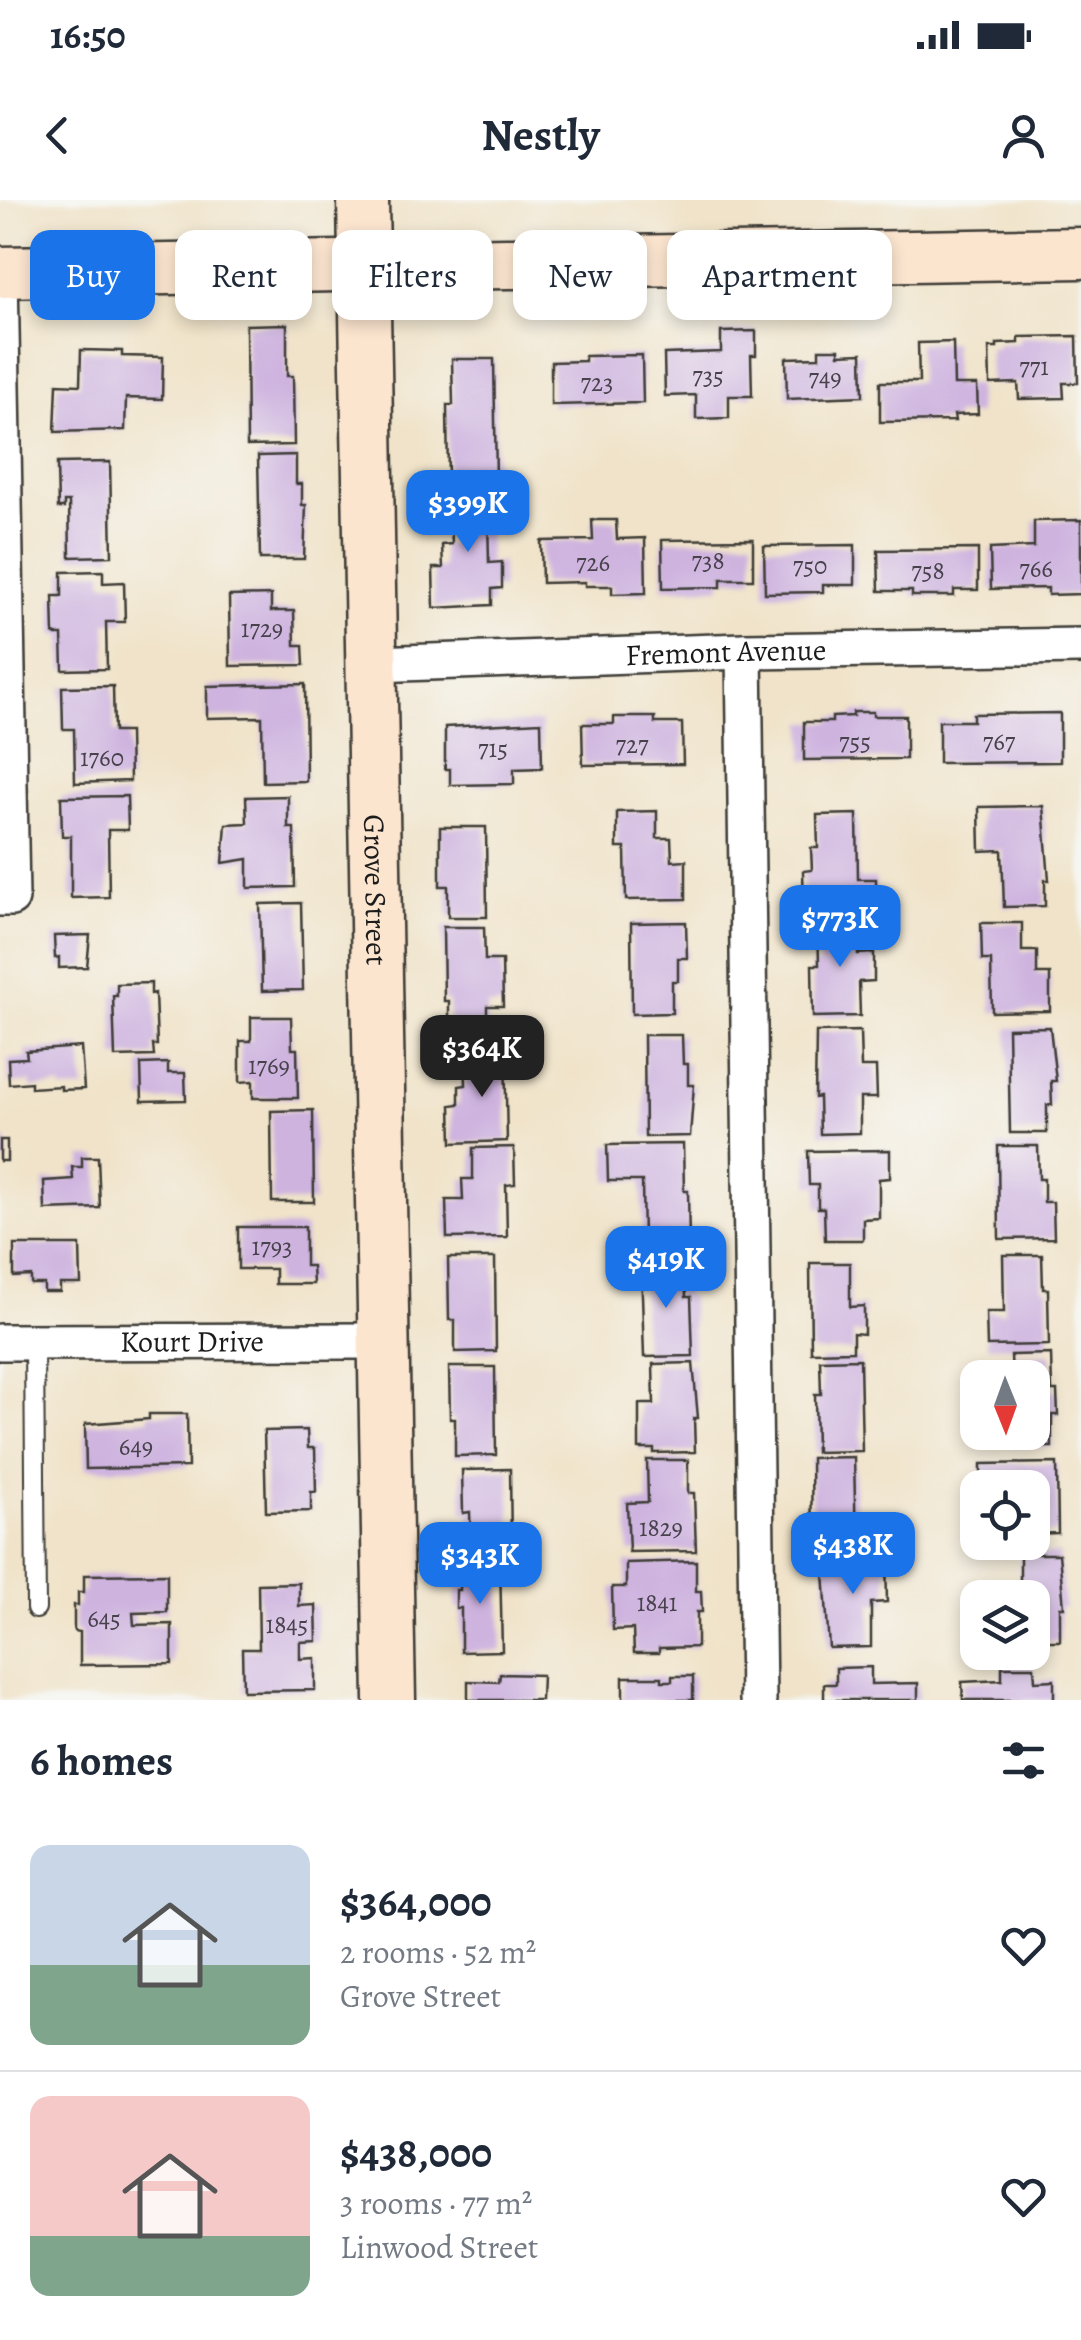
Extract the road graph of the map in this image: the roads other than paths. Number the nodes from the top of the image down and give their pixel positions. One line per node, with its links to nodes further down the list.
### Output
1 (363, 200): 2 (street, Grove Street)
2 (364, 230)
3 (1081, 252): 4 (street)
4 (493, 263)
5 (332, 266): 6 (street)
6 (0, 272): 11 (street)
7 (367, 320): 10 (street, Grove Street)
8 (1081, 646): 9 (street, Fremont Avenue)
9 (744, 652): 10 (street, Fremont Avenue); 16 (street)
10 (374, 664): 13 (street, Grove Street)
11 (5, 898)
12 (17, 1341): 13 (street, Kourt Drive); 14 (lane)
13 (384, 1341): 15 (street, Grove Street)
14 (36, 1609)
15 (390, 1700)
16 (758, 1700)

